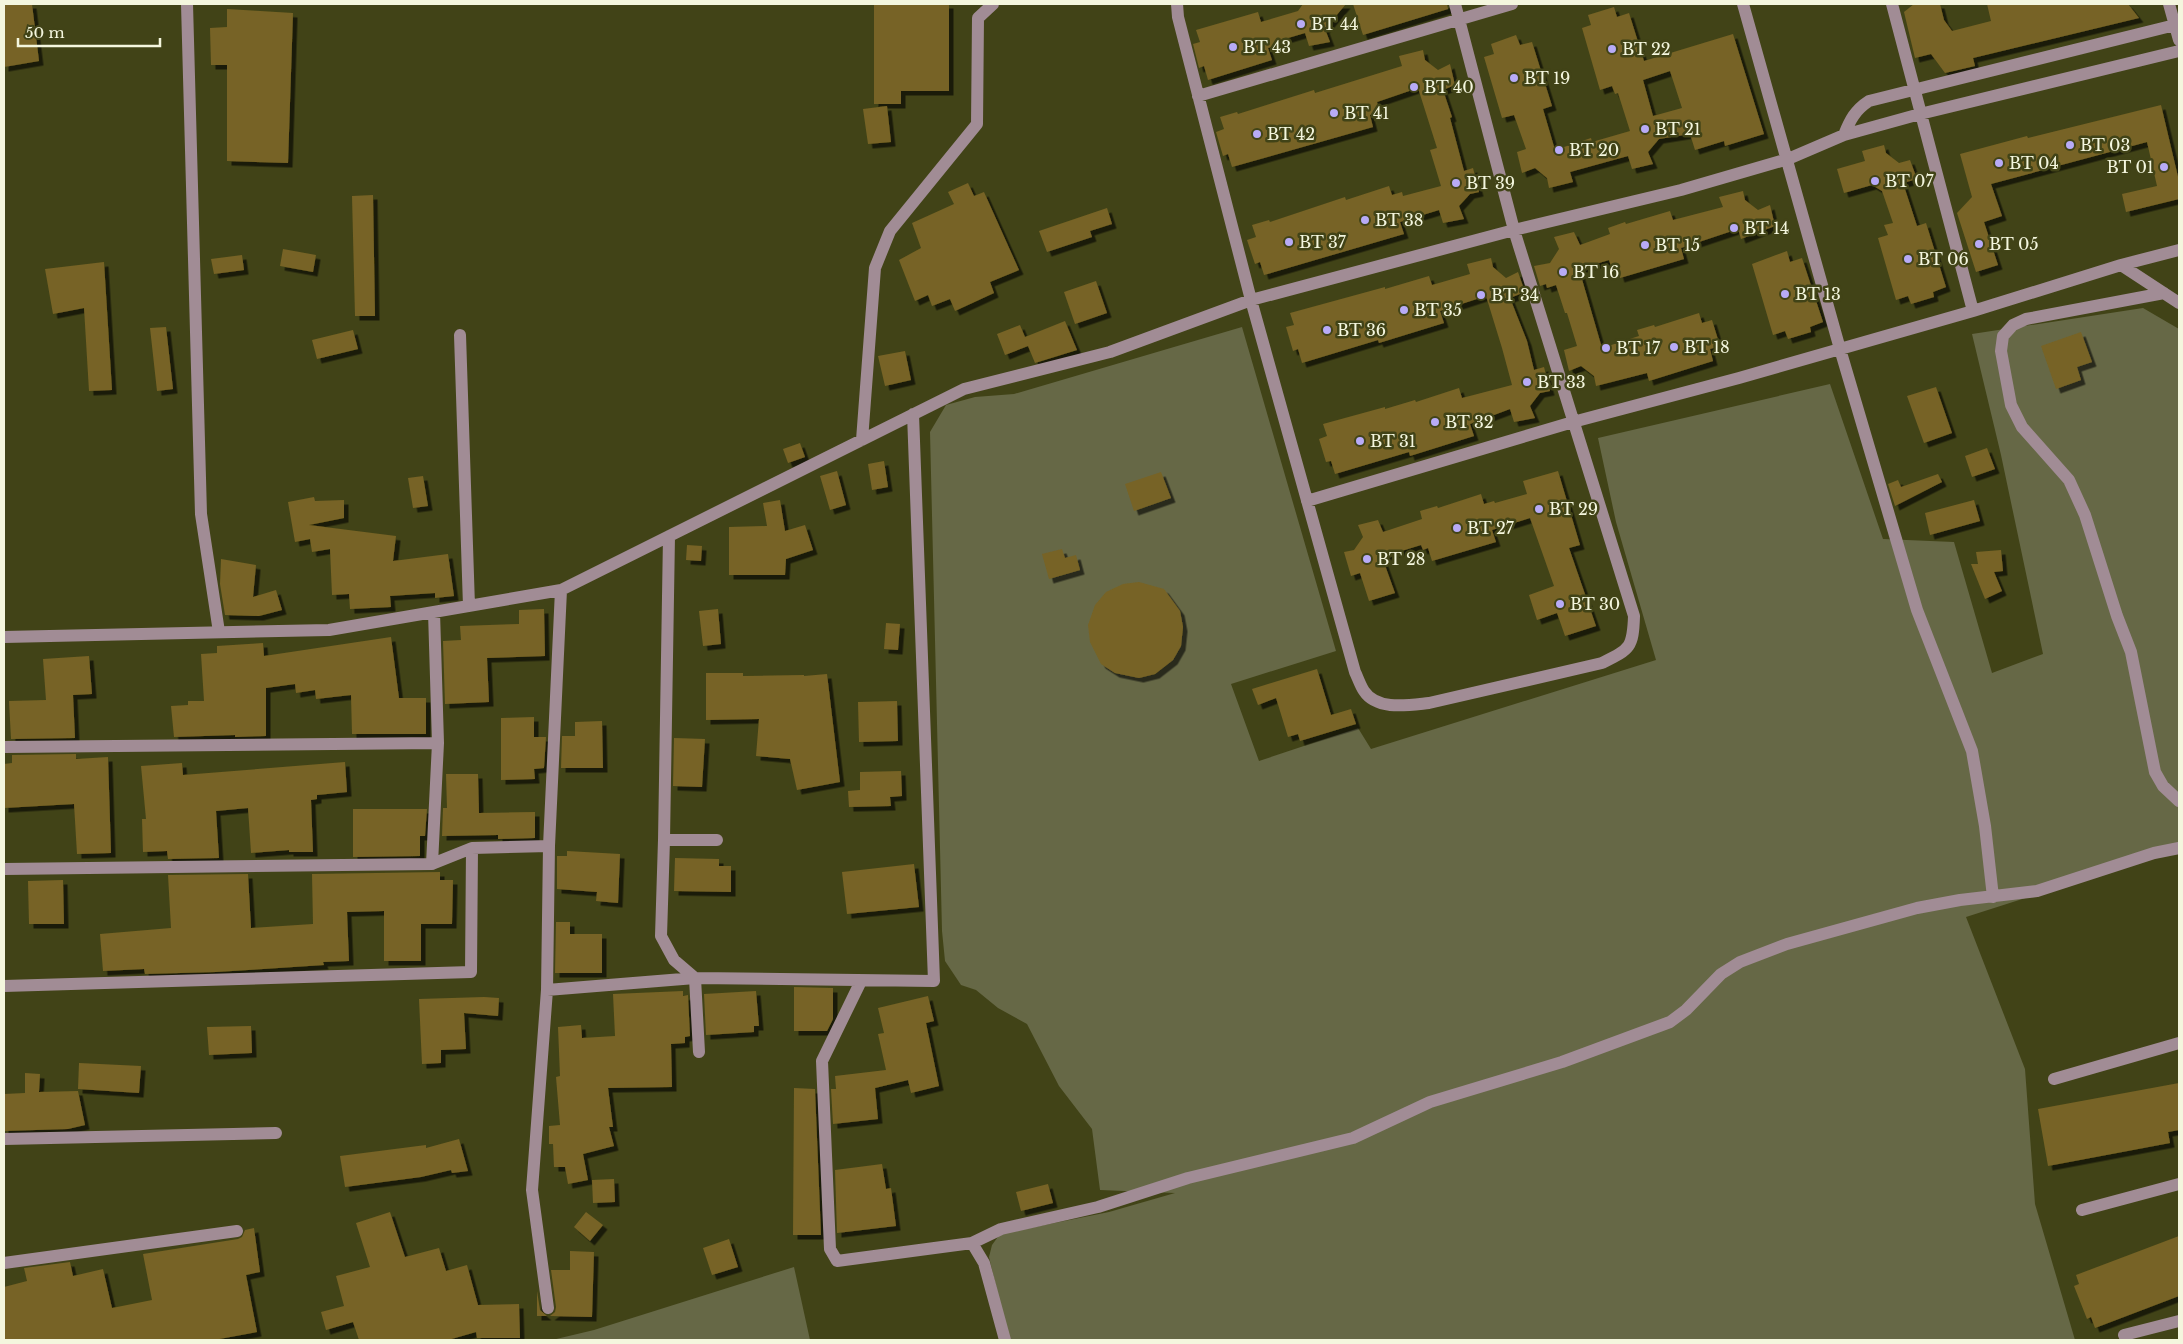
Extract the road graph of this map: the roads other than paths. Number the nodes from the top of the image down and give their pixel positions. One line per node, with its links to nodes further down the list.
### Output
1 (187, 4): 35 (street)
2 (993, 4): 29 (street)
3 (1177, 4): 14 (street)
4 (1455, 4): 9 (street)
5 (1512, 4): 9 (street)
6 (1743, 4): 17 (street)
7 (1892, 4): 13 (street)
8 (2170, 4): 10 (street)
9 (1459, 19): 14 (street); 18 (street)
10 (2175, 25): 11 (street); 13 (street)
11 (2179, 40)
12 (2179, 51): 15 (street)
13 (1913, 89): 15 (street); 16 (street)
14 (1198, 96): 22 (street)
15 (1920, 114): 16 (street); 24 (street)
16 (1844, 135): 17 (street)
17 (1788, 159): 18 (street); 26 (street)
18 (1514, 230): 22 (street); 28 (street)
19 (2179, 250): 20 (street)
20 (2121, 265): 21 (street); 24 (street)
21 (2164, 293): 23 (street); 39 (street)
22 (1251, 300): 27 (street); 30 (street)
23 (2179, 303)
24 (1973, 311): 26 (street)
25 (460, 335): 33 (street)
26 (1840, 349): 28 (street); 47 (street)
27 (913, 414): 29 (street); 49 (street)
28 (1573, 422): 30 (street); 30 (street)
29 (862, 440): 31 (street)
30 (1307, 500)
31 (669, 536): 32 (street); 40 (street)
32 (561, 590): 33 (street); 42 (street)
33 (469, 606): 34 (street)
34 (434, 612): 35 (street); 37 (street)
35 (219, 632): 36 (street)
36 (4, 637)
37 (438, 743): 38 (street); 45 (street)
38 (4, 747)
39 (2179, 801)
40 (664, 840): 41 (street); 48 (street)
41 (717, 840)
42 (548, 846): 43 (street); 51 (street)
43 (472, 848): 45 (street); 50 (street)
44 (2179, 848): 47 (street)
45 (432, 864): 46 (street)
46 (4, 869)
47 (1993, 897): 60 (street)
48 (695, 978): 49 (street); 51 (street); 53 (street)
49 (861, 981): 60 (street)
50 (4, 986)
51 (547, 990): 62 (street)
52 (2179, 1043): 54 (street)
53 (699, 1052)
54 (2054, 1079)
55 (276, 1133): 56 (street)
56 (4, 1139)
57 (2179, 1184): 58 (street)
58 (2082, 1210)
59 (237, 1231): 61 (street)
60 (972, 1243): 65 (street)
61 (4, 1263)
62 (548, 1308)
63 (2179, 1321): 64 (street)
64 (2124, 1335)
65 (1005, 1340)

